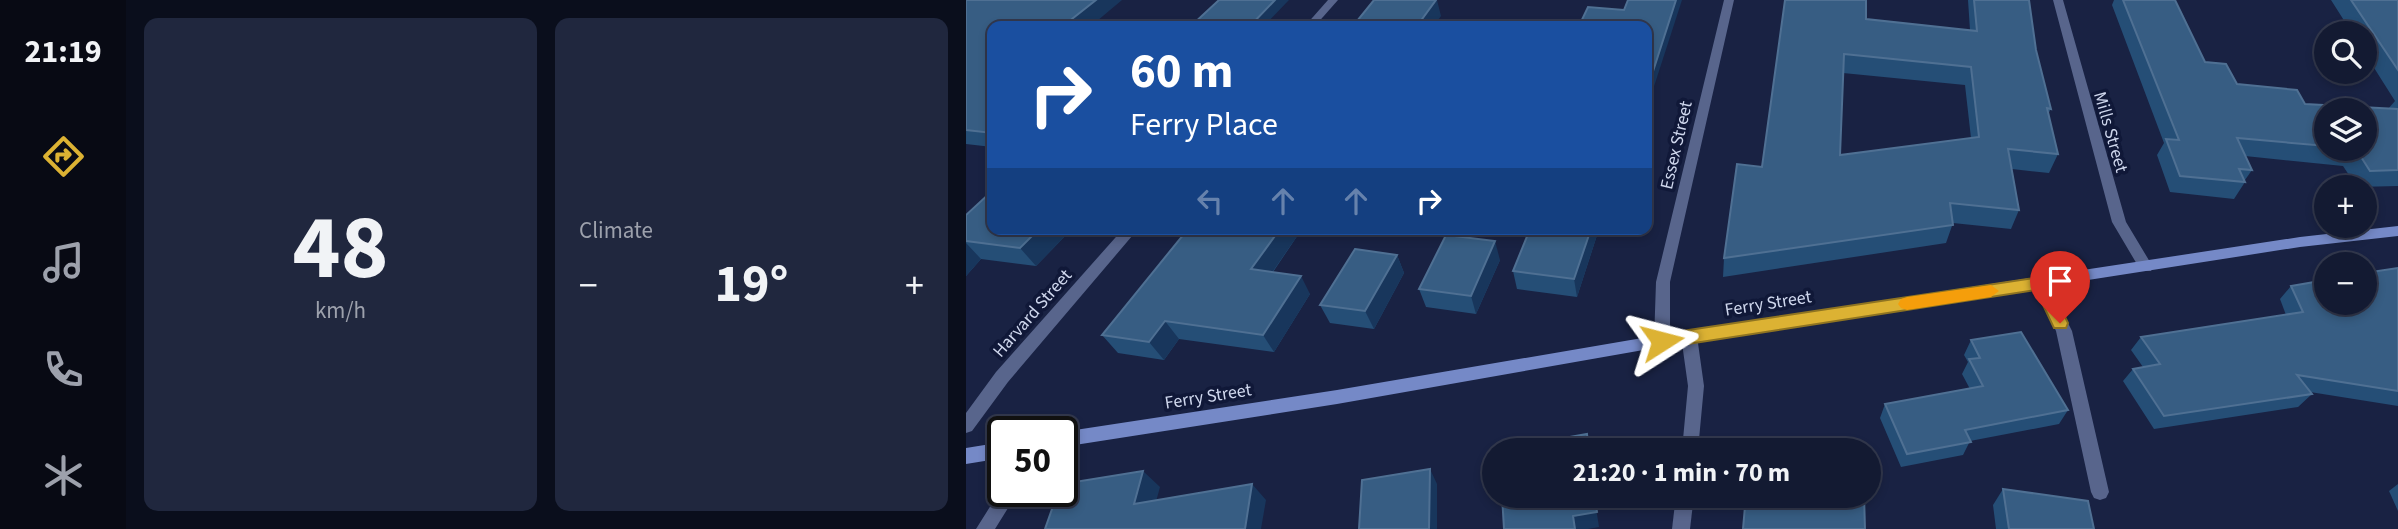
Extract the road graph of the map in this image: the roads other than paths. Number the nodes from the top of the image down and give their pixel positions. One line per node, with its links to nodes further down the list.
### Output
1 (1333, 0): 4 (street)
2 (1729, 0): 10 (street, Essex Street)
3 (2058, 0): 7 (street, Mills Street)
4 (1314, 21)
5 (2398, 231): 7 (main road, Ferry Street)
6 (1126, 235): 11 (street, Harvard Street)
7 (2146, 267): 8 (main road, Ferry Street)
8 (2041, 284): 9 (main road, Ferry Street); 16 (street)
9 (1689, 336): 10 (main road, Ferry Street); 13 (street)
10 (1662, 341): 12 (main road, Ferry Street)
11 (966, 426)
12 (1078, 437)
13 (1691, 438)
14 (987, 453): 15 (main road)
15 (966, 456)
16 (2100, 492)
17 (999, 507): 19 (street)
18 (1683, 508): 20 (street)
19 (985, 529)
20 (1681, 529)

